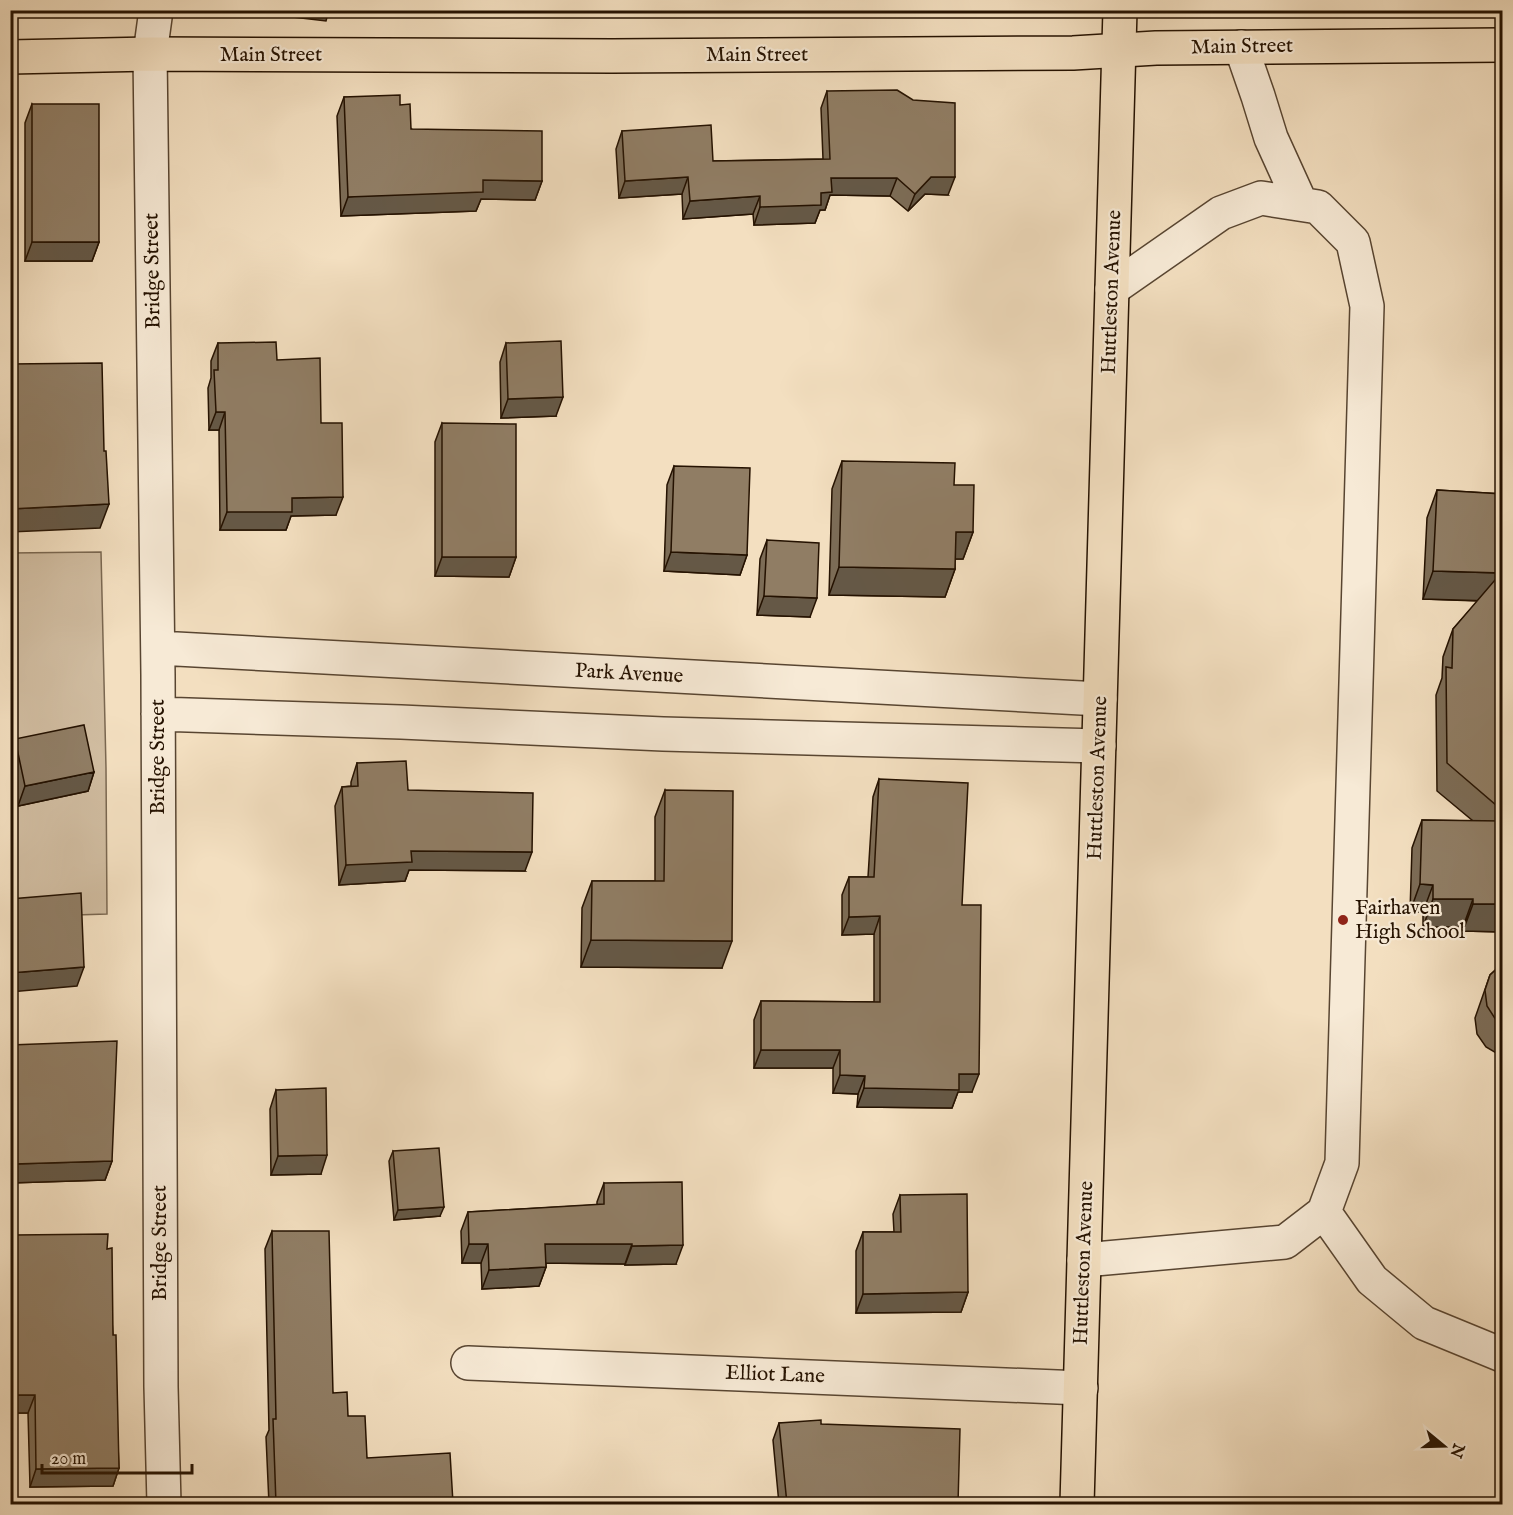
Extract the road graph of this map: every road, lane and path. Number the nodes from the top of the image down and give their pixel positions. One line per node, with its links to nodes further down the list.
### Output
1 (156, 10): 6 (street, Bridge Street)
2 (1120, 10): 5 (main road, Huttleston Avenue)
3 (1503, 45): 4 (main road, Main Street)
4 (1240, 47): 5 (main road, Main Street); 8 (street)
5 (1119, 51): 6 (main road, Main Street); 9 (main road, Huttleston Avenue)
6 (150, 54): 7 (main road, Main Street); 10 (street, Bridge Street)
7 (10, 57)
8 (1301, 204): 9 (street); 14 (street)
9 (1112, 289): 11 (main road, Huttleston Avenue)
10 (158, 648): 11 (street, Park Avenue); 12 (street, Bridge Street)
11 (1100, 699): 13 (main road, Huttleston Avenue)
12 (158, 714): 13 (street); 19 (street, Bridge Street)
13 (1099, 746): 15 (main road, Huttleston Avenue)
14 (1324, 1212): 15 (street); 16 (street)
15 (1084, 1260): 18 (main road, Huttleston Avenue)
16 (1503, 1355)
17 (468, 1363): 18 (street, Elliot Lane)
18 (1081, 1388): 20 (main road, Huttleston Avenue)
19 (164, 1504)
20 (1077, 1504)

